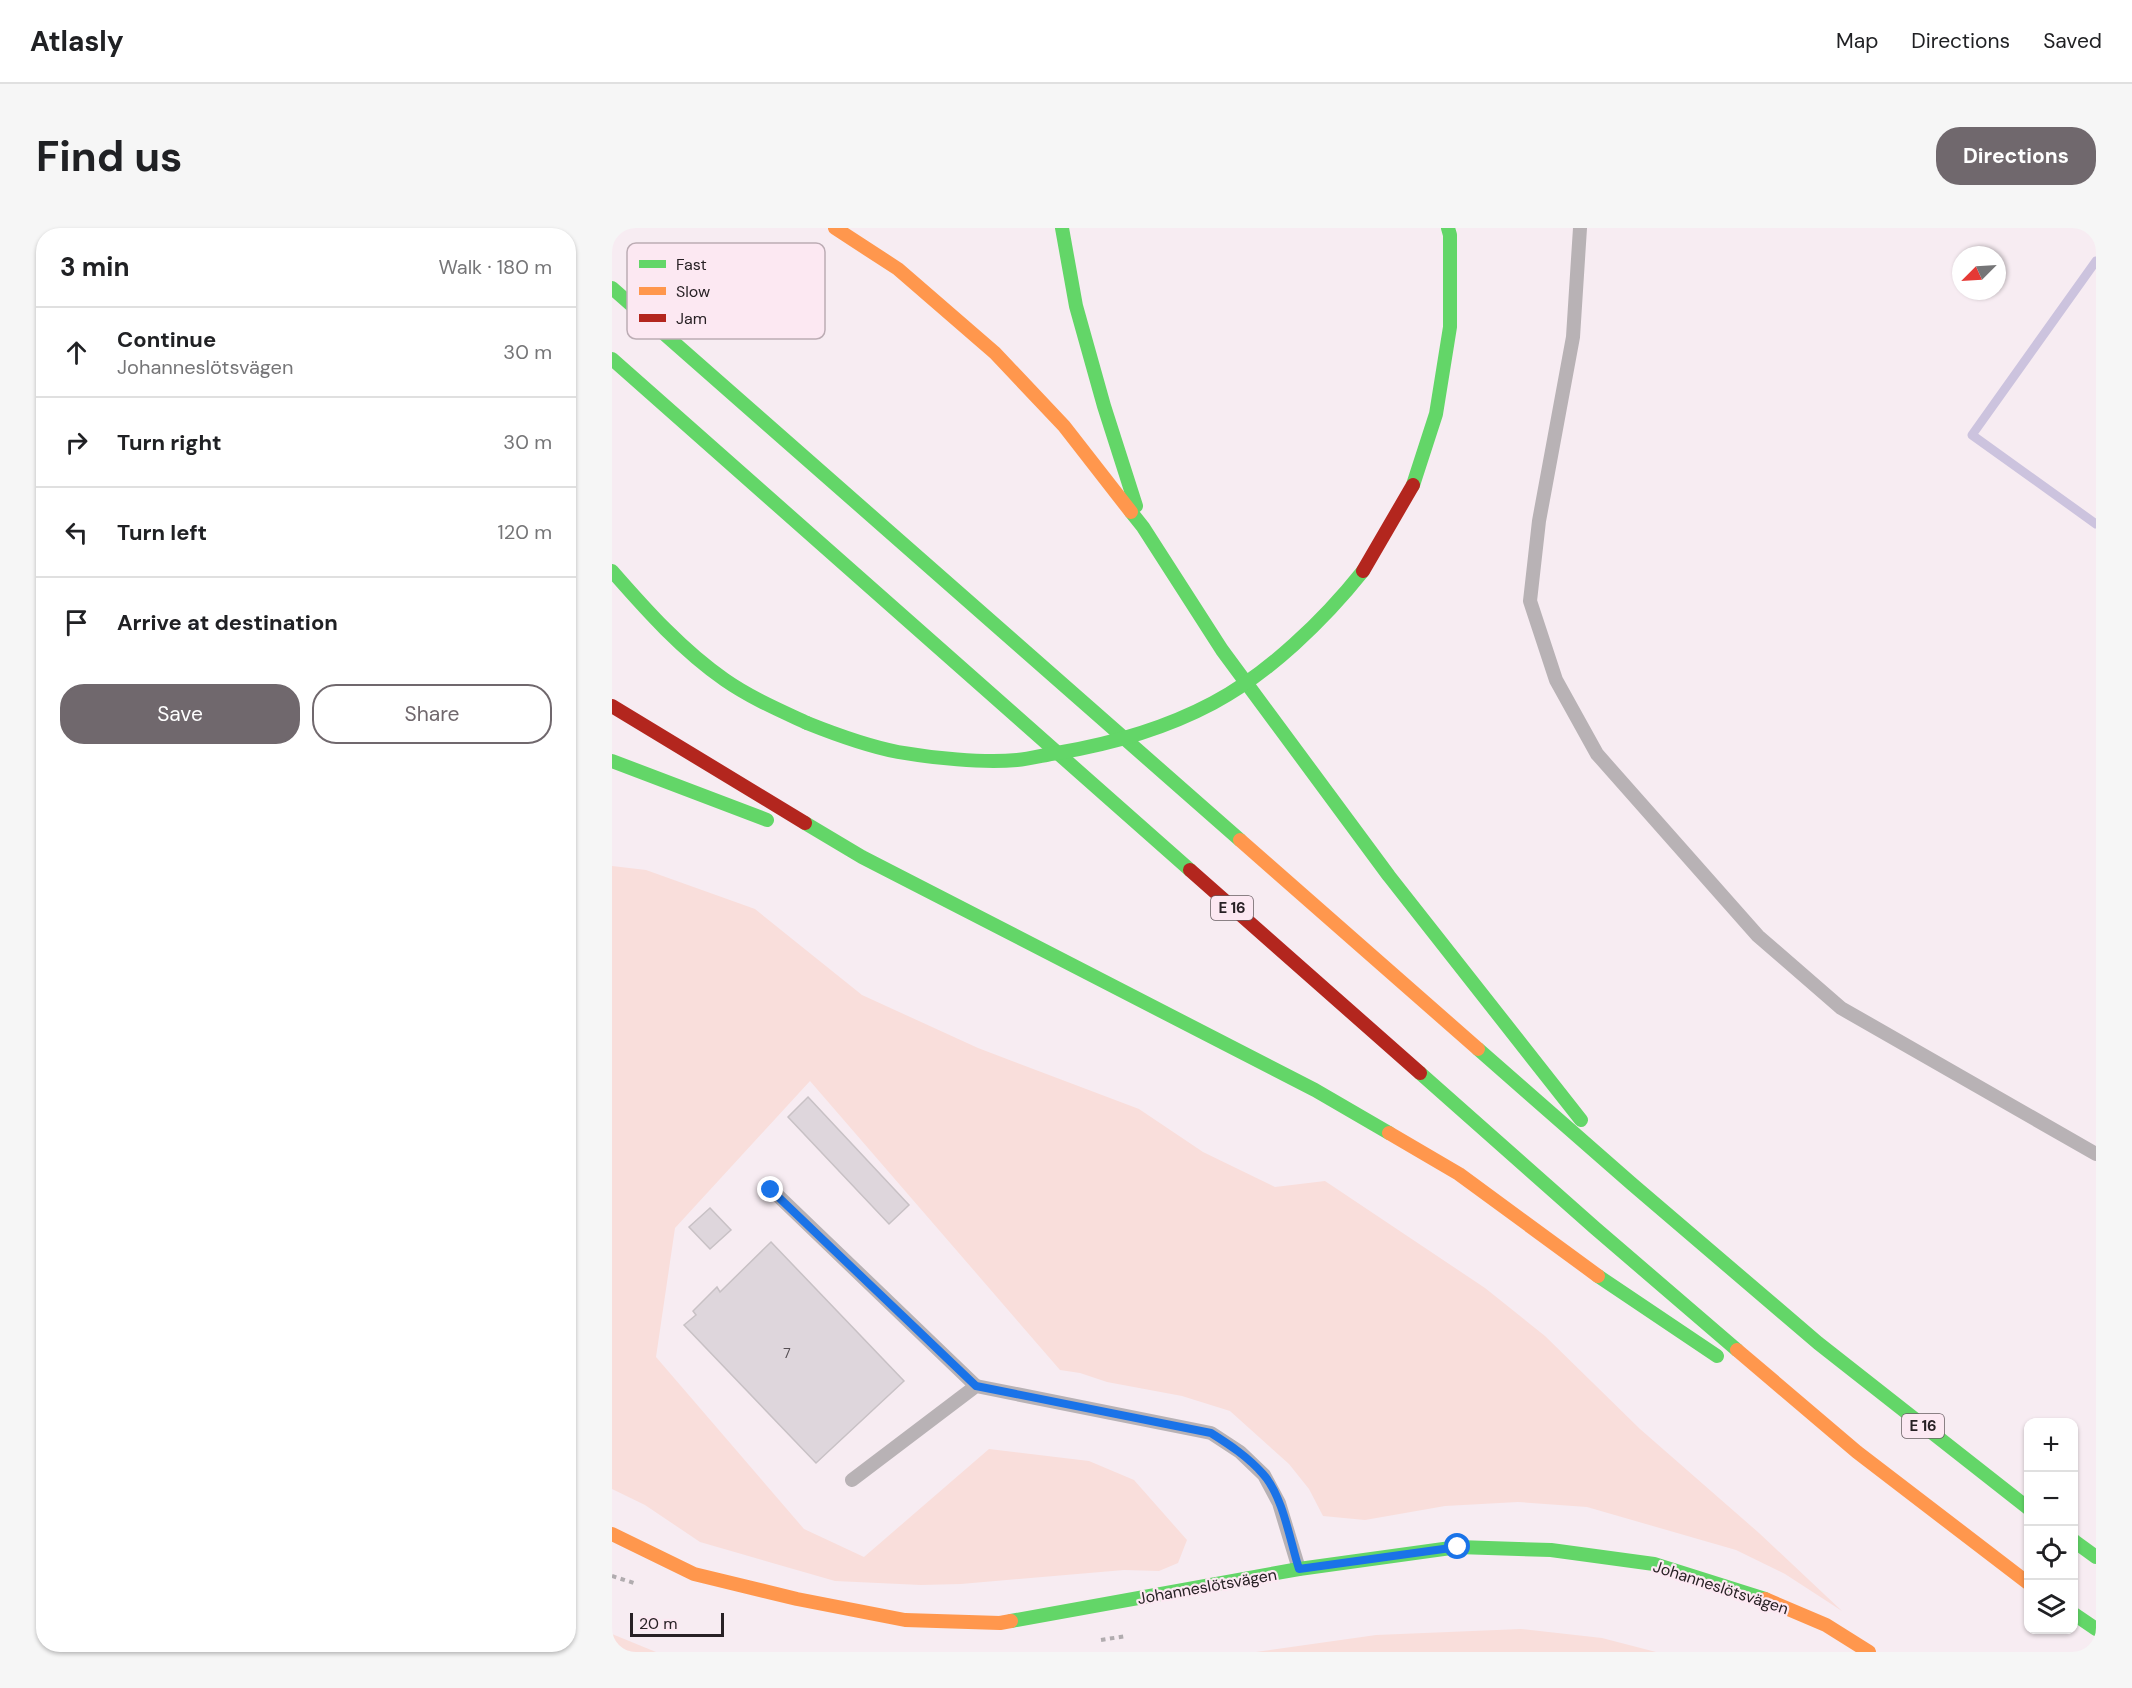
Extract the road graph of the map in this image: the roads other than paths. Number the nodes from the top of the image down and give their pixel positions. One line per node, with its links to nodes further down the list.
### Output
1 (835, 228): 9 (main road)
2 (1062, 228): 9 (main road)
3 (1448, 228): 10 (main road, bridge)
4 (1580, 228): 14 (lane)
5 (612, 288): 6 (main road, E 16)
6 (627, 301)
7 (670, 339): 15 (main road, E 16)
8 (612, 359): 20 (main road, E 16)
9 (1143, 527): 15 (main road)
10 (612, 571)
11 (612, 706): 13 (main road)
12 (612, 761): 13 (main road)
13 (862, 857): 17 (main road)
14 (2096, 1154)
15 (1632, 1184): 22 (main road, E 16)
16 (771, 1190): 19 (lane)
17 (1730, 1365)
18 (1750, 1379): 20 (main road)
19 (976, 1386): 21 (lane); 26 (lane)
20 (1857, 1452): 27 (main road, E 16)
21 (852, 1480)
22 (2024, 1505)
23 (612, 1534): 26 (main road, Johanneslötsvägen)
24 (2078, 1544): 25 (main road)
25 (2096, 1557)
26 (1299, 1569): 30 (main road, Johanneslötsvägen)
27 (2024, 1580)
28 (2078, 1617): 29 (main road)
29 (2096, 1629)
30 (1869, 1652)

